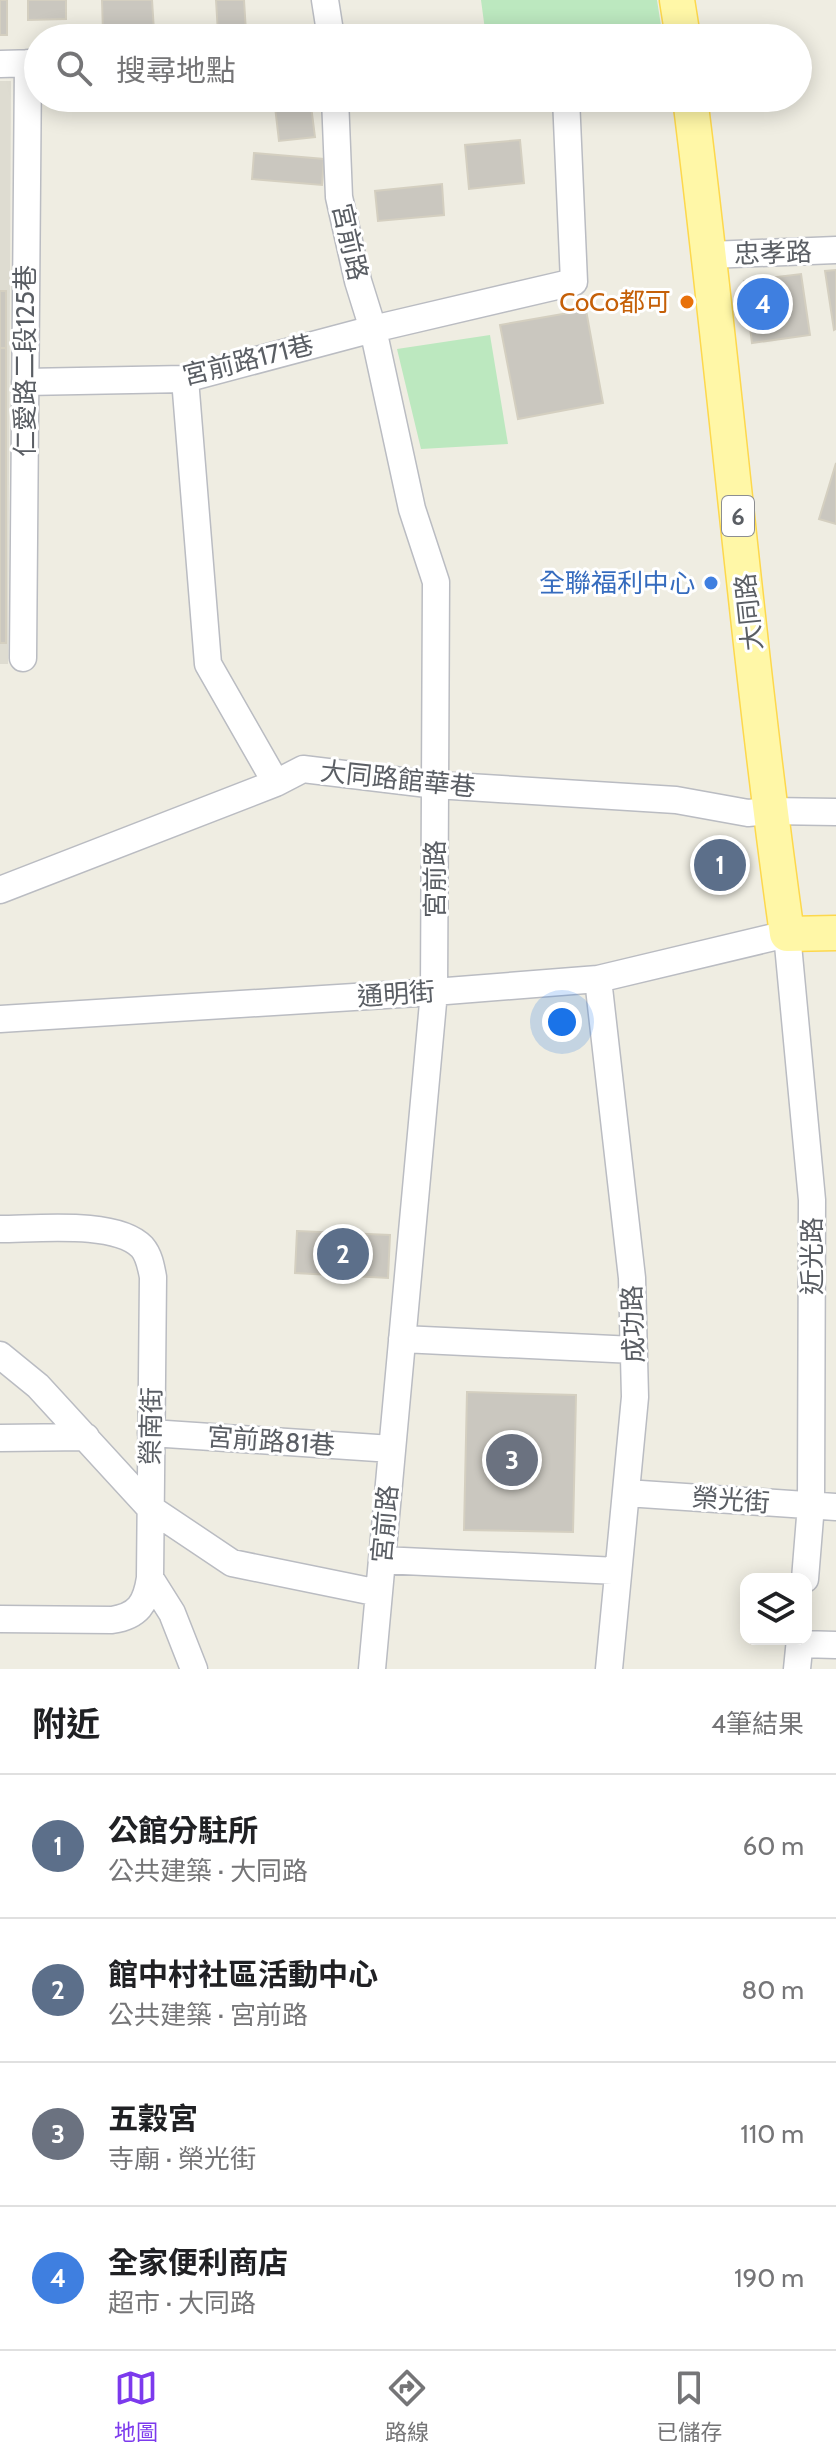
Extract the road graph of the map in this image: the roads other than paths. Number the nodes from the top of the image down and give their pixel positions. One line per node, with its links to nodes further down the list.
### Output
1 (325, 0): 3 (street)
2 (677, 0): 4 (main road)
3 (329, 24)
4 (681, 24)
5 (24, 63): 6 (street)
6 (0, 64)
7 (32, 112): 15 (street, 仁愛路二段125巷)
8 (336, 112): 13 (street, 宮前路)
9 (567, 112): 13 (street, 宮前路171巷)
10 (692, 112): 12 (main road, 大同路 / 6)
11 (836, 250): 12 (street, 忠孝路)
12 (710, 255): 19 (main road, 大同路 / 6)
13 (373, 329): 14 (street, 宮前路171巷); 18 (street, 宮前路)
14 (185, 379): 15 (street, 宮前路171巷); 17 (street)
15 (25, 382): 16 (street, 仁愛路二段125巷)
16 (23, 658)
17 (276, 783): 18 (street, 大同路館華巷); 21 (street, 大同路館華巷)
18 (436, 785): 19 (street, 大同路館華巷); 25 (street, 宮前路)
19 (770, 811): 20 (street, 大同路館華巷); 23 (main road, 大同路 / 6)
20 (836, 812)
21 (0, 890)
22 (836, 933): 23 (main road)
23 (787, 934): 24 (street, 通明街); 36 (street, 近光路)
24 (598, 979): 25 (street, 通明街); 29 (street, 成功路)
25 (434, 992): 26 (street, 通明街); 28 (street, 宮前路)
26 (0, 1019)
27 (0, 1229): 31 (street, 榮南街)
28 (402, 1339): 29 (street); 34 (street, 宮前路)
29 (634, 1350): 35 (street, 成功路)
30 (0, 1355): 32 (street)
31 (151, 1433): 34 (street, 宮前路81巷); 37 (street, 榮南街)
32 (86, 1437): 33 (street); 37 (street)
33 (0, 1438)
34 (392, 1449): 38 (street, 宮前路)
35 (626, 1493): 36 (street, 榮光街); 39 (street, 成功路)
36 (824, 1506): 40 (street, 近光路)
37 (150, 1508): 41 (street, 榮南街); 42 (street)
38 (382, 1560): 39 (street); 42 (street, 宮前路)
39 (618, 1571): 48 (street, 成功路)
40 (807, 1573)
41 (150, 1578): 43 (street, 榮南街); 46 (street)
42 (379, 1593): 47 (street, 宮前路)
43 (0, 1619)
44 (836, 1645): 45 (street)
45 (799, 1651)
46 (194, 1669)
47 (372, 1669)
48 (609, 1669)

